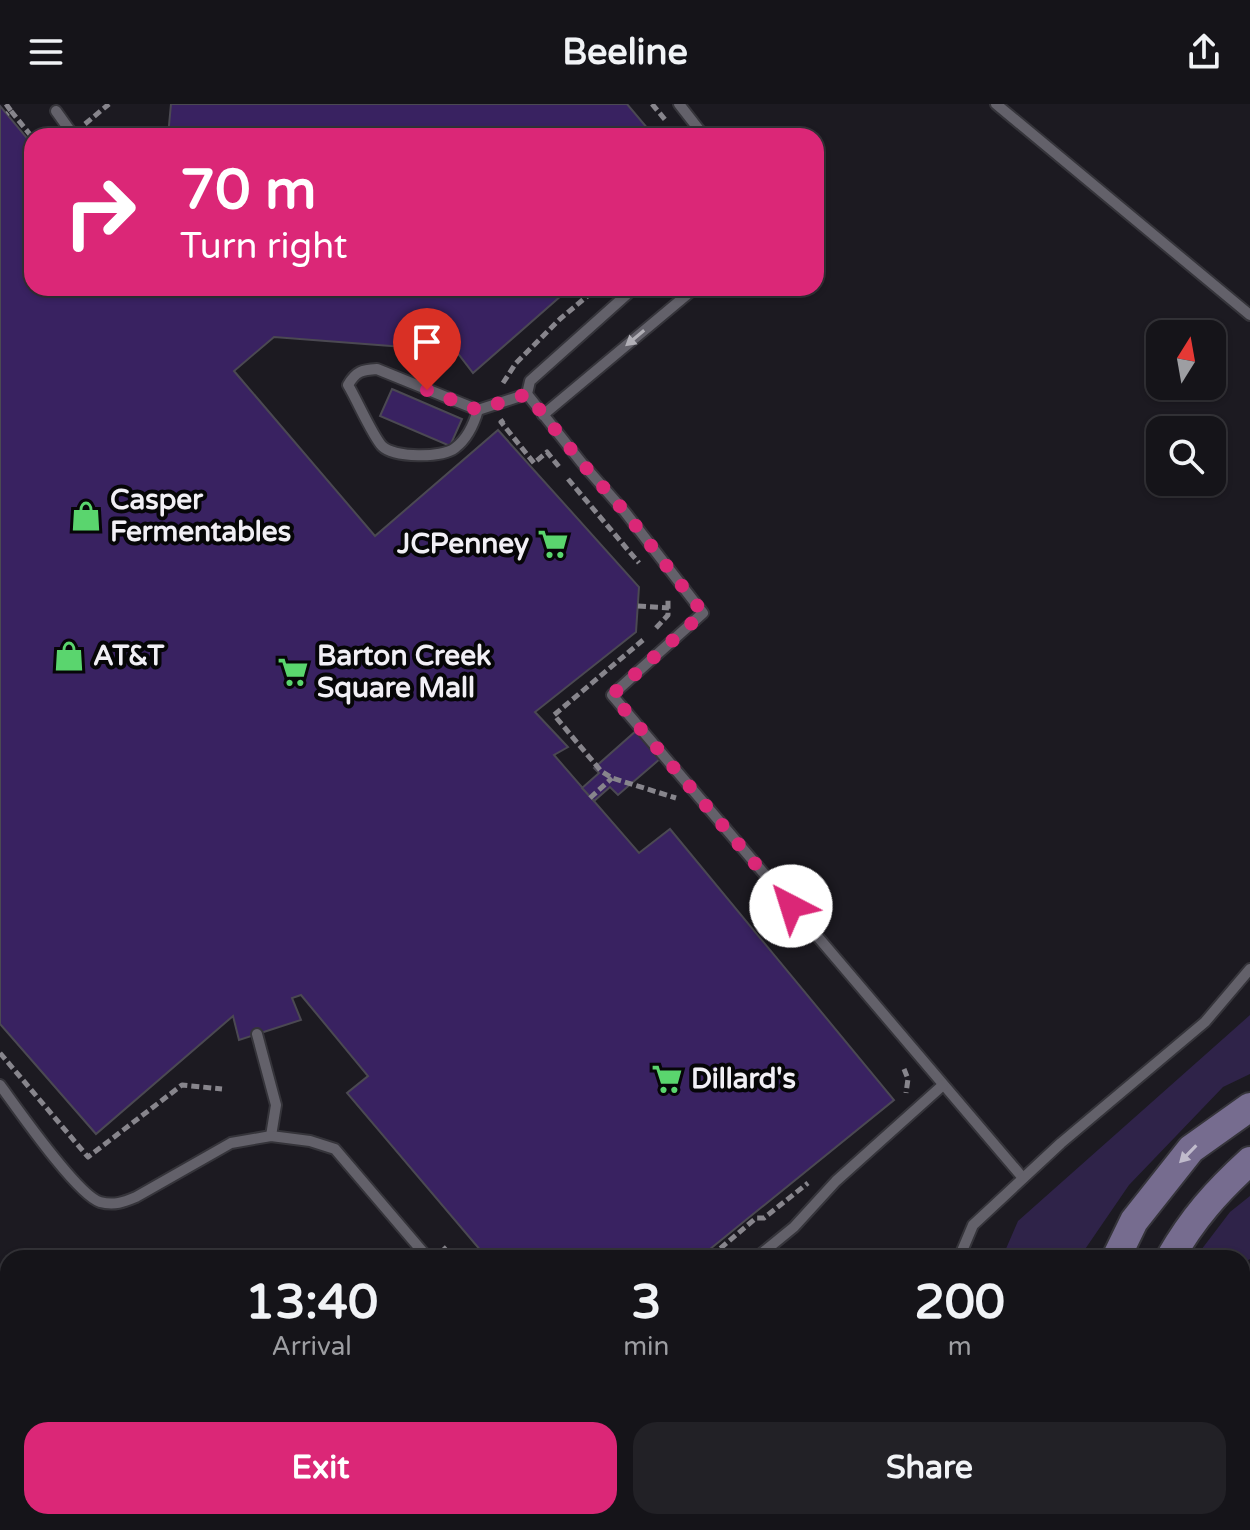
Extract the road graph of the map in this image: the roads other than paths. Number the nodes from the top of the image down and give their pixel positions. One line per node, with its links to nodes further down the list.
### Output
1 (679, 104): 5 (lane)
2 (996, 104): 8 (lane)
3 (56, 106): 4 (lane)
4 (69, 128)
5 (698, 128)
6 (625, 296): 9 (lane)
7 (685, 296): 11 (lane, one-way to 11)
8 (1250, 315)
9 (527, 394): 10 (lane); 11 (lane)
10 (478, 410): 10 (lane)
11 (543, 415): 15 (lane)
12 (1250, 969): 19 (lane)
13 (257, 1034): 17 (lane)
14 (0, 1085): 17 (lane)
15 (943, 1085): 19 (lane); 21 (lane)
16 (1250, 1107): 23 (street, one-way to 23)
17 (271, 1136): 20 (lane)
18 (1250, 1161): 24 (street)
19 (1023, 1178): 22 (lane)
20 (421, 1250)
21 (766, 1250)
22 (962, 1250)
23 (1120, 1250)
24 (1175, 1250)

